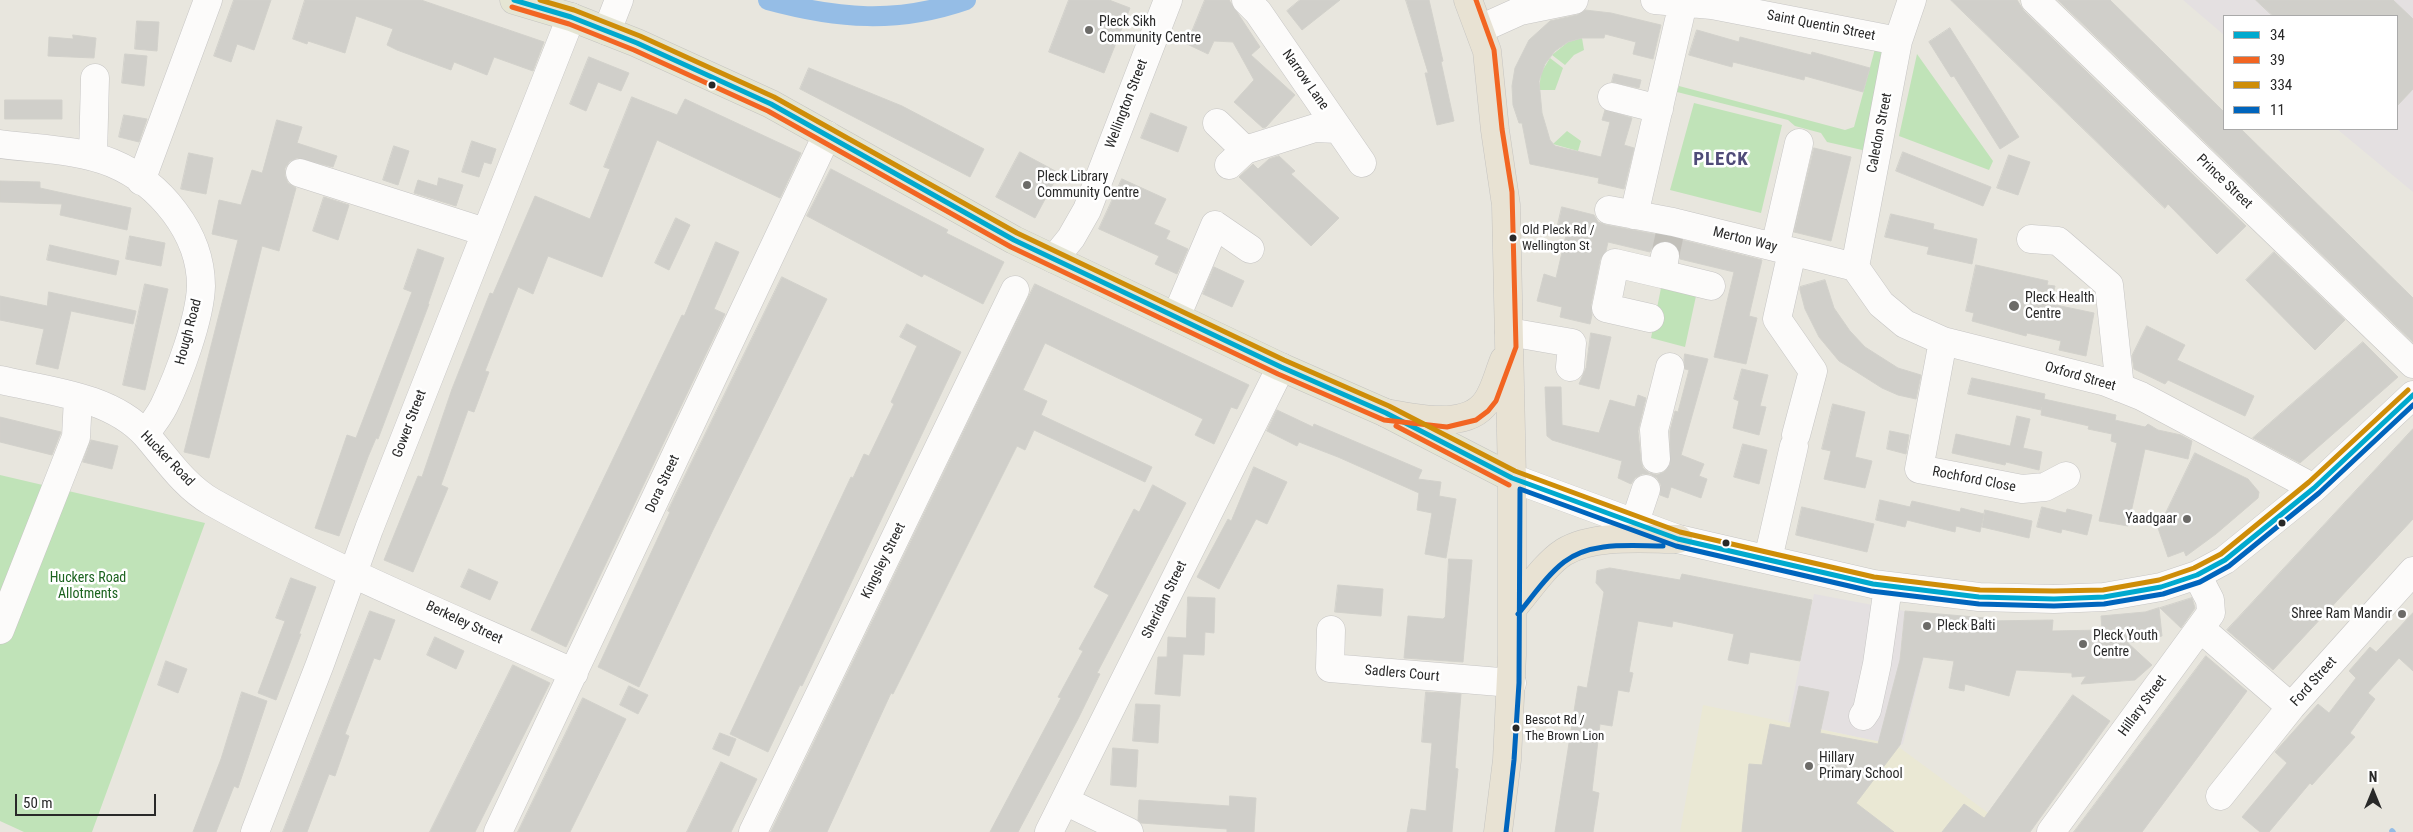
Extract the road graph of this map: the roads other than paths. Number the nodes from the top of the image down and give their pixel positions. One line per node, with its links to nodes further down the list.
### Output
1 (208, 0): 27 (street)
2 (514, 0): 12 (main road)
3 (619, 0): 14 (street)
4 (1168, 0): 33 (street, Wellington Street)
5 (1468, 0): 13 (highway)
6 (1574, 0): 13 (street)
7 (1655, 0): 10 (street, Saint Quentin Street)
8 (1912, 0): 15 (street, Caledon Street)
9 (2035, 0): 41 (street, Prince Street)
10 (1683, 3): 15 (street, Saint Quentin Street); 18 (street, Merton Way)
11 (1260, 4): 20 (street, Narrow Lane)
12 (571, 17): 14 (main road); 28 (street, Gower Street)
13 (1480, 29): 39 (highway)
14 (607, 31): 21 (main road)
15 (1898, 41): 34 (street, Caledon Street)
16 (95, 78): 24 (street)
17 (1612, 97): 18 (street)
18 (1659, 109): 30 (street, Merton Way)
19 (1217, 123): 20 (street)
20 (1338, 129): 25 (street, Narrow Lane)
21 (827, 135): 33 (main road); 67 (street, Dora Street)
22 (1799, 143): 32 (street)
23 (0, 144): 24 (street, Hough Road)
24 (93, 156): 27 (street, Hough Road)
25 (1362, 162)
26 (300, 173): 28 (street)
27 (140, 181): 50 (street, Hough Road)
28 (485, 232): 60 (street, Gower Street)
29 (2031, 239): 46 (street)
30 (1668, 246): 32 (street, Merton Way); 35 (street); 38 (street)
31 (1250, 249): 37 (street)
32 (1783, 249): 34 (street, Merton Way); 58 (street)
33 (1054, 259): 37 (main road)
34 (1856, 267): 40 (street, Oxford Street)
35 (1711, 286)
36 (1016, 290): 76 (street, Kingsley Street)
37 (1176, 317): 43 (main road)
38 (1650, 318)
39 (1509, 339): 44 (street); 49 (highway); 53 (highway)
40 (1944, 342): 46 (street, Oxford Street); 52 (street, Rochford Close)
41 (2413, 364)
42 (1670, 366): 51 (street)
43 (1281, 367): 49 (main road); 72 (street, Sheridan Street)
44 (1570, 368)
45 (0, 380): 48 (street, Hucker Road)
46 (2120, 388): 54 (street, Oxford Street)
47 (2413, 395): 54 (street)
48 (78, 398): 50 (street, Hucker Road); 65 (street)
49 (1386, 413): 53 (main road)
50 (146, 434): 60 (street, Hucker Road)
51 (1656, 459)
52 (2066, 476)
53 (1512, 478): 56 (street); 63 (highway)
54 (2314, 488): 61 (street)
55 (1646, 489): 56 (street)
56 (1635, 522): 57 (street)
57 (1678, 538): 58 (street); 63 (highway)
58 (1768, 559): 62 (street)
59 (2413, 571): 69 (street, Ford Street)
60 (354, 572): 67 (street, Berkeley Street); 74 (street, Gower Street)
61 (2197, 575): 62 (street); 64 (street, Hillary Street)
62 (1888, 587): 70 (street)
63 (1512, 609): 68 (highway)
64 (2200, 628): 69 (street); 79 (street, Hillary Street)
65 (0, 630)
66 (1331, 630): 68 (street, Sadlers Court)
67 (574, 673): 75 (street, Dora Street)
68 (1512, 683): 78 (highway)
69 (2291, 708): 71 (street, Ford Street)
70 (1863, 716)
71 (2220, 796)
72 (1065, 801): 73 (street); 77 (street, Sheridan Street)
73 (1124, 822)
74 (255, 832)
75 (498, 832)
76 (753, 832)
77 (1050, 832)
78 (1498, 832)
79 (2050, 832)

